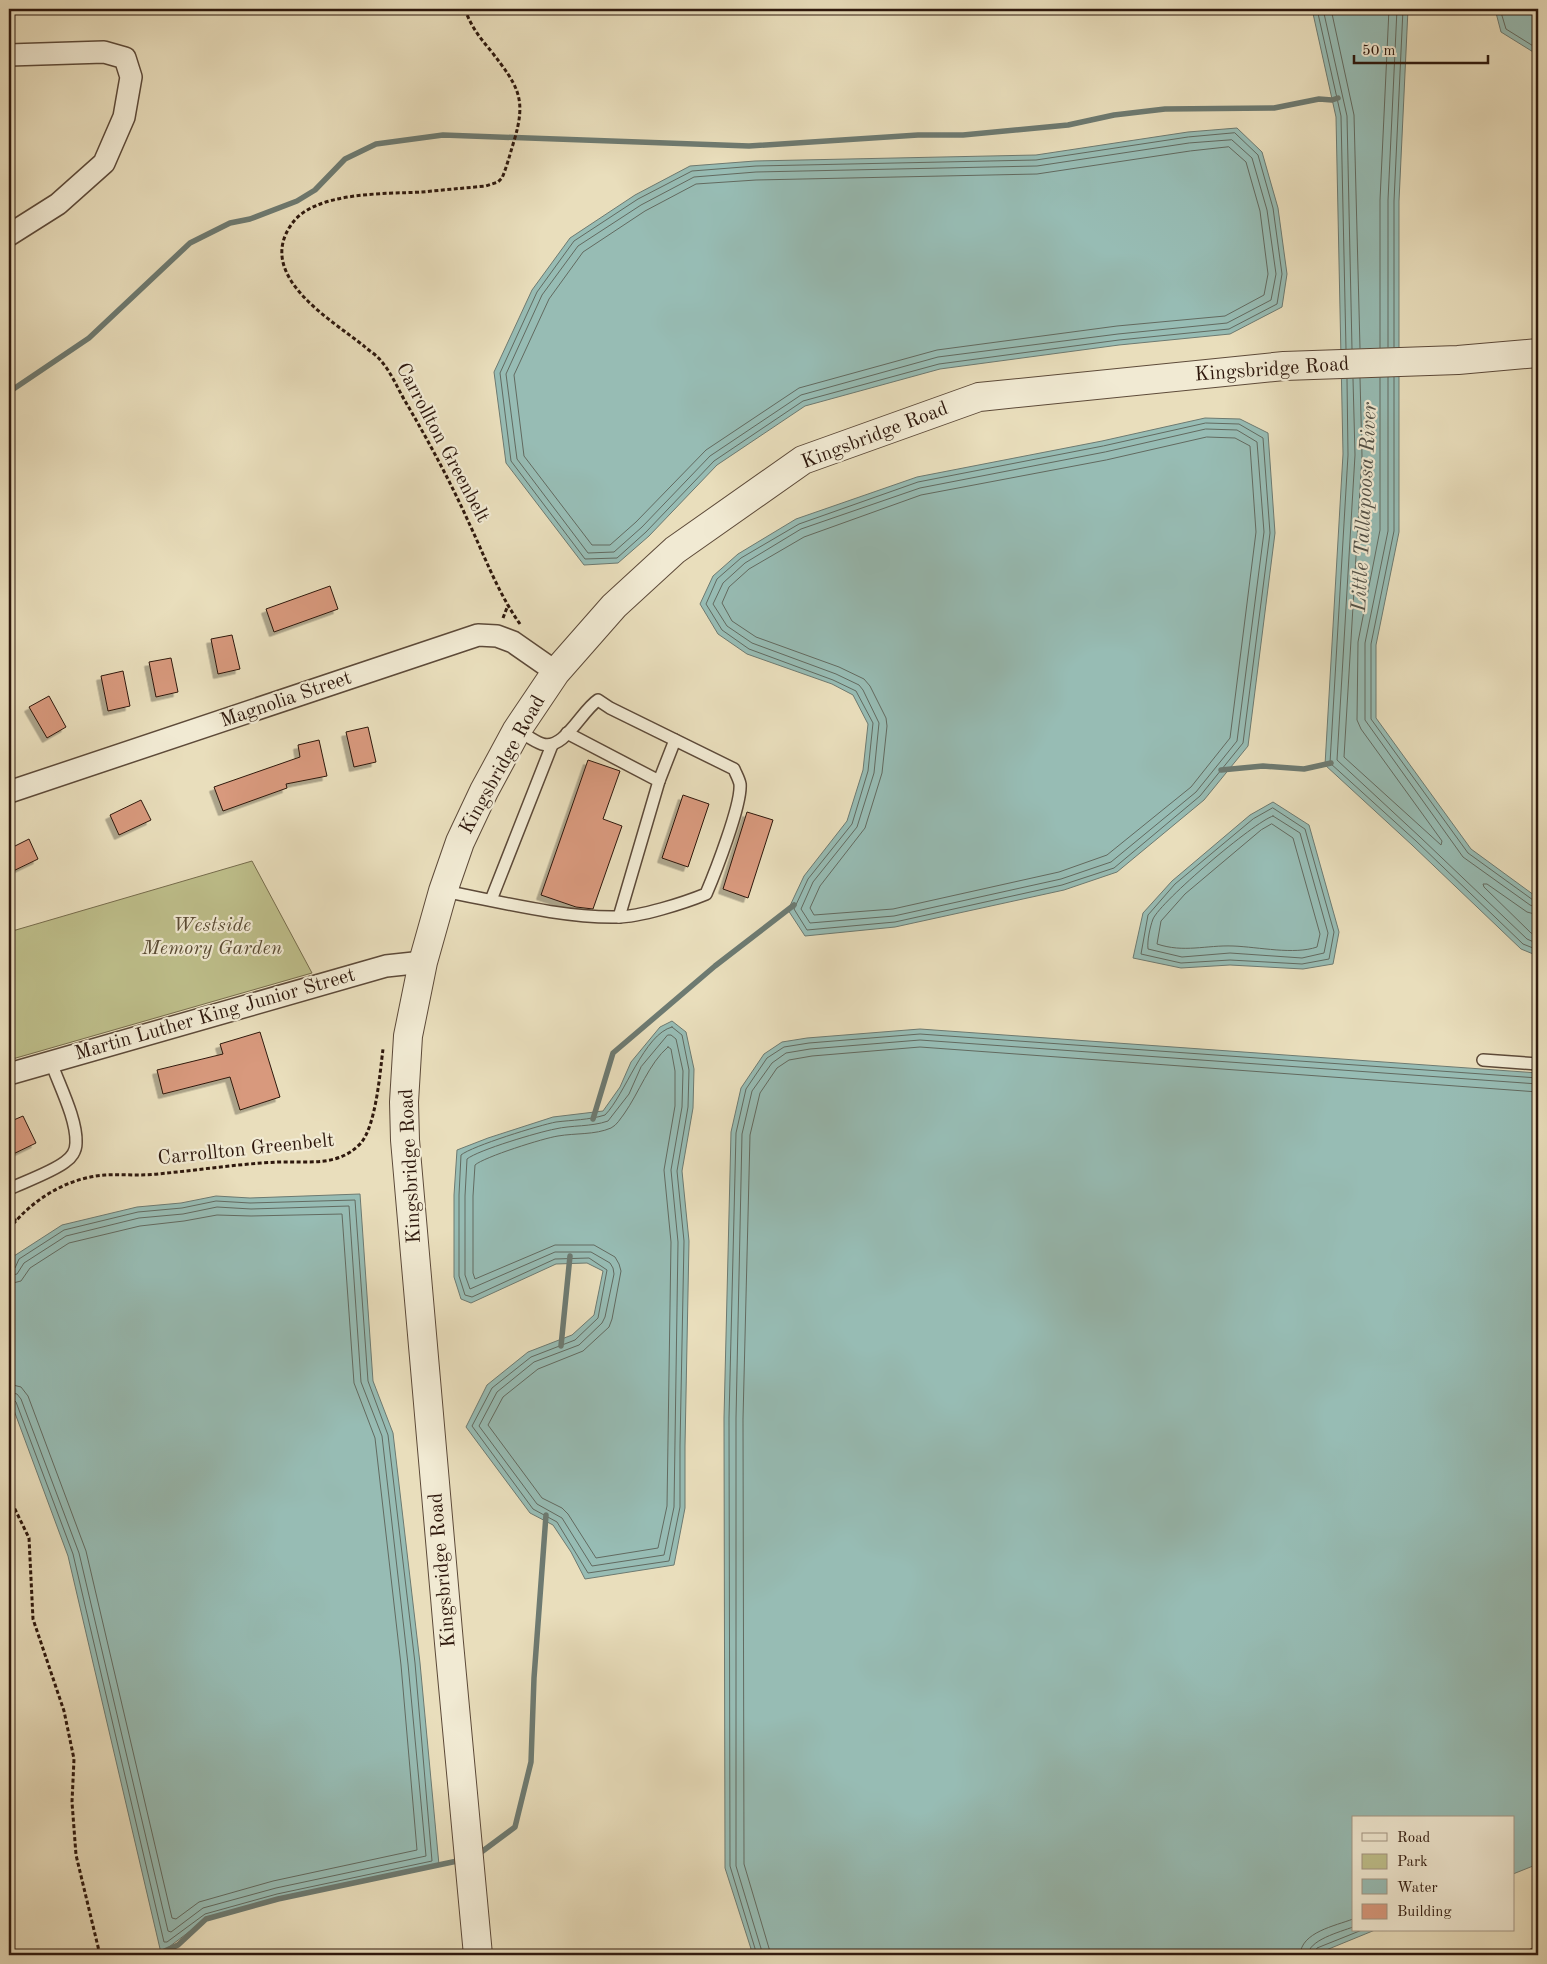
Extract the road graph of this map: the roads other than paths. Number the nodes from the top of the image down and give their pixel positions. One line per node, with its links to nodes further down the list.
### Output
1 (9, 56): 2 (street)
2 (9, 236)
3 (1538, 353): 4 (street, Kingsbridge Road)
4 (556, 672): 5 (street, Kingsbridge Road); 10 (street, Magnolia Street)
5 (517, 730): 8 (lane); 11 (street, Kingsbridge Road)
6 (567, 733): 7 (lane); 8 (lane); 9 (lane)
7 (675, 740): 9 (lane); 13 (lane)
8 (552, 745): 12 (lane)
9 (659, 781): 13 (lane)
10 (9, 792)
11 (443, 891): 12 (lane); 14 (street, Kingsbridge Road)
12 (491, 900): 13 (lane)
13 (619, 918)
14 (423, 962): 16 (street, Martin Luther King Junior Street); 21 (street, Kingsbridge Road)
15 (1483, 1060): 17 (lane)
16 (51, 1062): 18 (street, Martin Luther King Junior Street); 19 (lane)
17 (1538, 1064)
18 (9, 1074)
19 (9, 1189)
20 (1538, 1953): 22 (lane)
21 (478, 1955)
22 (1533, 1955)

